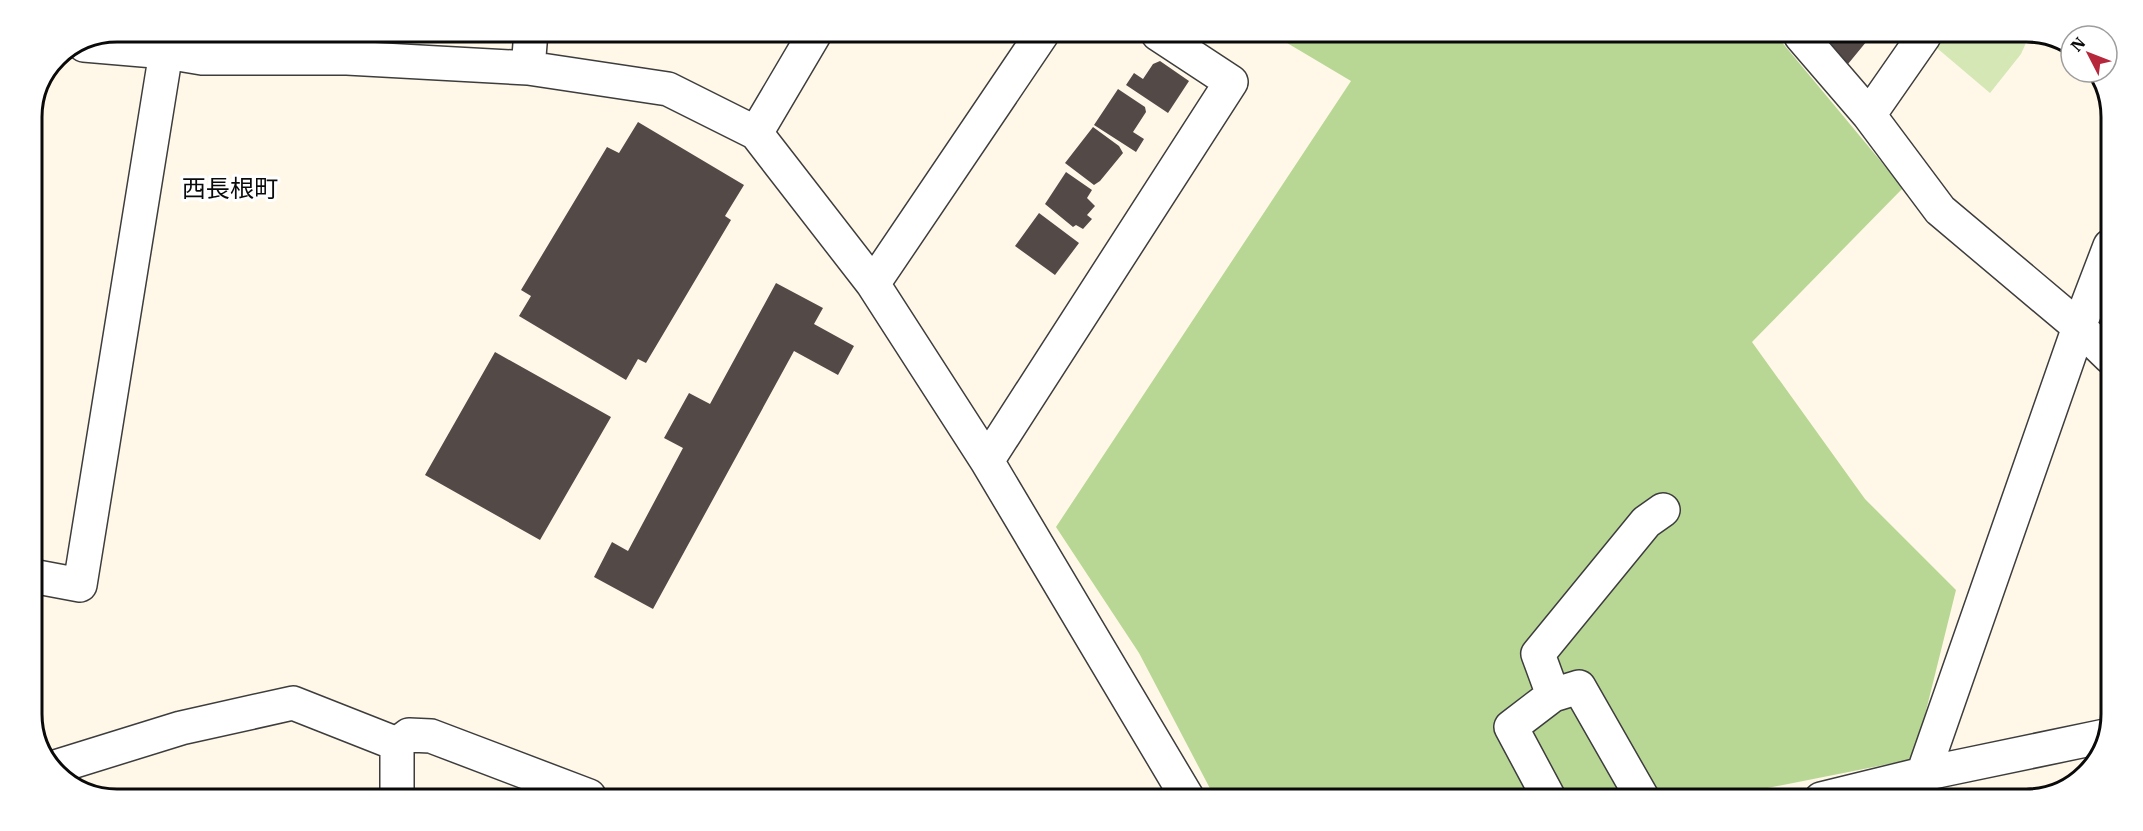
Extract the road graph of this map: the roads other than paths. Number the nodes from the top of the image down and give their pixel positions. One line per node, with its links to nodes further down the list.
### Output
1 (530, 42): 11 (street)
2 (810, 42): 13 (street)
3 (1037, 42): 15 (street)
4 (1170, 42): 18 (street)
5 (1806, 42): 12 (street)
6 (1920, 42): 12 (street)
7 (202, 45): 8 (street); 10 (street)
8 (347, 45): 11 (street)
9 (94, 46): 10 (street)
10 (166, 52): 20 (street)
11 (528, 68): 13 (street)
12 (1869, 116): 16 (street)
13 (756, 133): 15 (street)
14 (2101, 270): 16 (street)
15 (873, 284): 18 (street)
16 (2079, 327): 17 (street); 25 (street)
17 (2101, 348)
18 (987, 461): 28 (street)
19 (1663, 510): 21 (street)
20 (42, 578)
21 (1553, 695): 29 (street); 30 (street)
22 (2096, 740): 25 (street)
23 (397, 744): 24 (street); 26 (street); 27 (street)
24 (62, 765)
25 (1923, 774): 31 (street)
26 (397, 789)
27 (570, 789)
28 (1181, 789)
29 (1544, 789)
30 (1637, 789)
31 (1862, 789)

